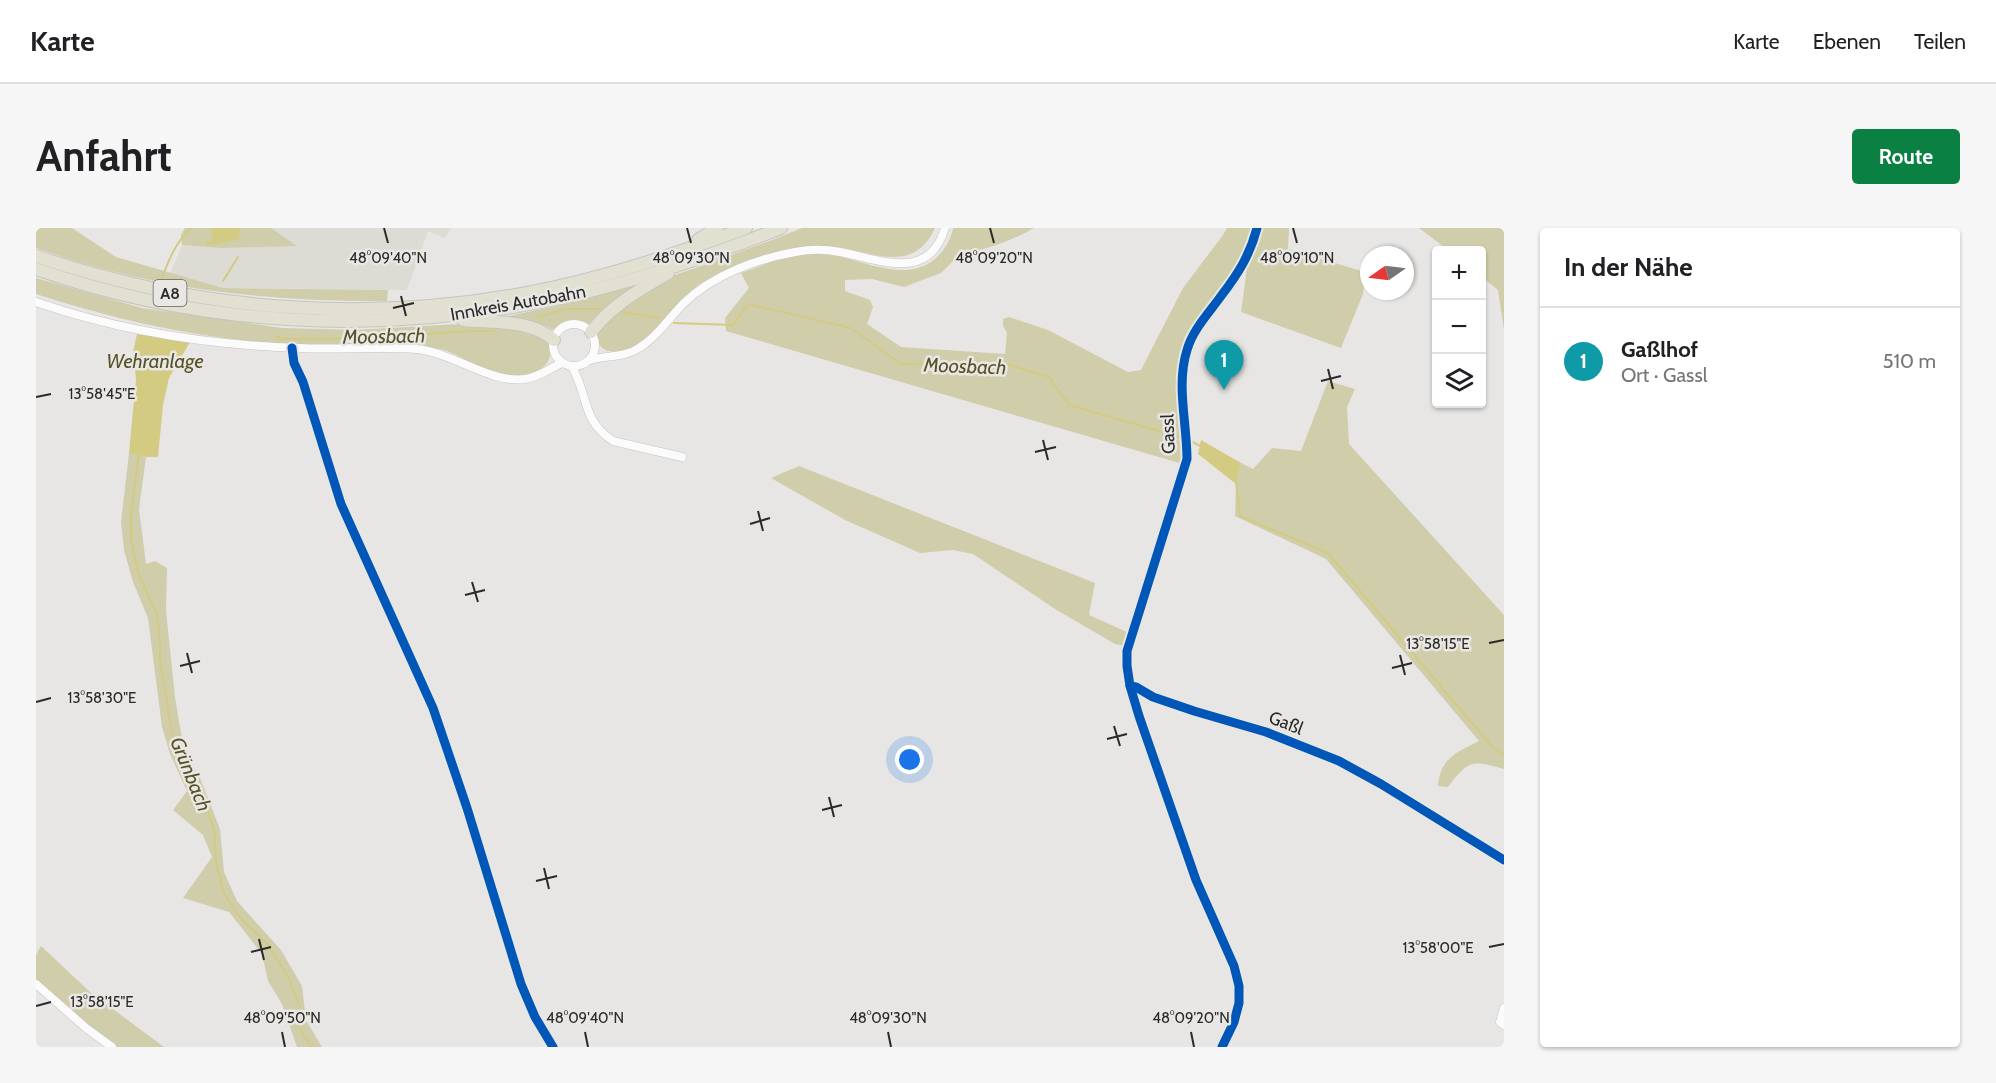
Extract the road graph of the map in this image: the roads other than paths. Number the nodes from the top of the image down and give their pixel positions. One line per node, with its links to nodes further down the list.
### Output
1 (717, 228): 6 (highway)
2 (746, 228): 6 (highway, Innkreis Autobahn / A8)
3 (781, 228): 8 (highway, Innkreis Autobahn / A8)
4 (945, 228): 17 (street)
5 (1257, 228): 24 (street, Gassl)
6 (678, 252): 7 (highway, Innkreis Autobahn / A8)
7 (36, 256)
8 (689, 261): 11 (highway, Innkreis Autobahn / A8); 12 (highway)
9 (36, 269): 11 (highway, Innkreis Autobahn / A8)
10 (36, 302): 15 (street)
11 (438, 317): 13 (highway)
12 (591, 332): 13 (street); 14 (street)
13 (554, 340): 16 (street)
14 (596, 347): 17 (street); 18 (street)
15 (292, 348): 21 (street); 30 (street)
16 (555, 353): 19 (street); 21 (street)
17 (610, 356): 18 (street)
18 (588, 362): 20 (street); 22 (street)
19 (562, 363): 20 (street); 21 (street)
20 (572, 367): 22 (street)
21 (547, 369)
22 (581, 382): 23 (street)
23 (682, 457)
24 (1130, 686): 25 (street, Gaßl); 31 (street)
25 (1504, 860)
26 (36, 984): 29 (street)
27 (1504, 1008): 28 (street)
28 (1504, 1025)
29 (112, 1047)
30 (553, 1047)
31 (1222, 1047)

